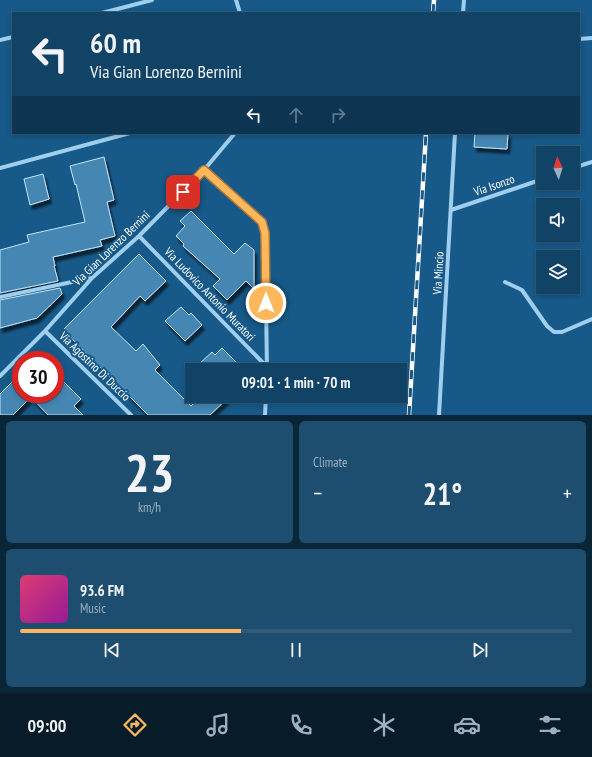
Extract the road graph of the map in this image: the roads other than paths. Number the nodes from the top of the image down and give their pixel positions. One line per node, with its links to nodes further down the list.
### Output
1 (152, 0): 4 (street)
2 (236, 0): 5 (street)
3 (464, 0): 6 (street)
4 (106, 12)
5 (240, 12)
6 (463, 12)
7 (12, 36): 10 (street)
8 (592, 38): 9 (street)
9 (580, 39)
10 (0, 40)
11 (126, 134): 16 (street)
12 (234, 134): 17 (street, Via Gian Lorenzo Bernini)
13 (455, 134): 19 (street, Via Mincio)
14 (592, 162): 15 (street)
15 (580, 166)
16 (0, 168)
17 (204, 170): 20 (street, Via Gian Lorenzo Bernini); 27 (street)
18 (536, 181): 19 (street, Via Isonzo)
19 (451, 210): 32 (street, Via Mincio)
20 (139, 236): 21 (street, Via Gian Lorenzo Bernini); 26 (street, Via Ludovico Antonio Muratori)
21 (92, 278): 23 (street); 25 (street, Via Gian Lorenzo Bernini)
22 (505, 282): 24 (street)
23 (0, 298)
24 (592, 319)
25 (46, 331): 28 (street, Via Gian Lorenzo Bernini); 30 (street, Via Agostino Di Duccio)
26 (262, 363)
27 (267, 363)
28 (0, 376)
29 (266, 403): 31 (street)
30 (132, 415)
31 (265, 415)
32 (440, 415)

